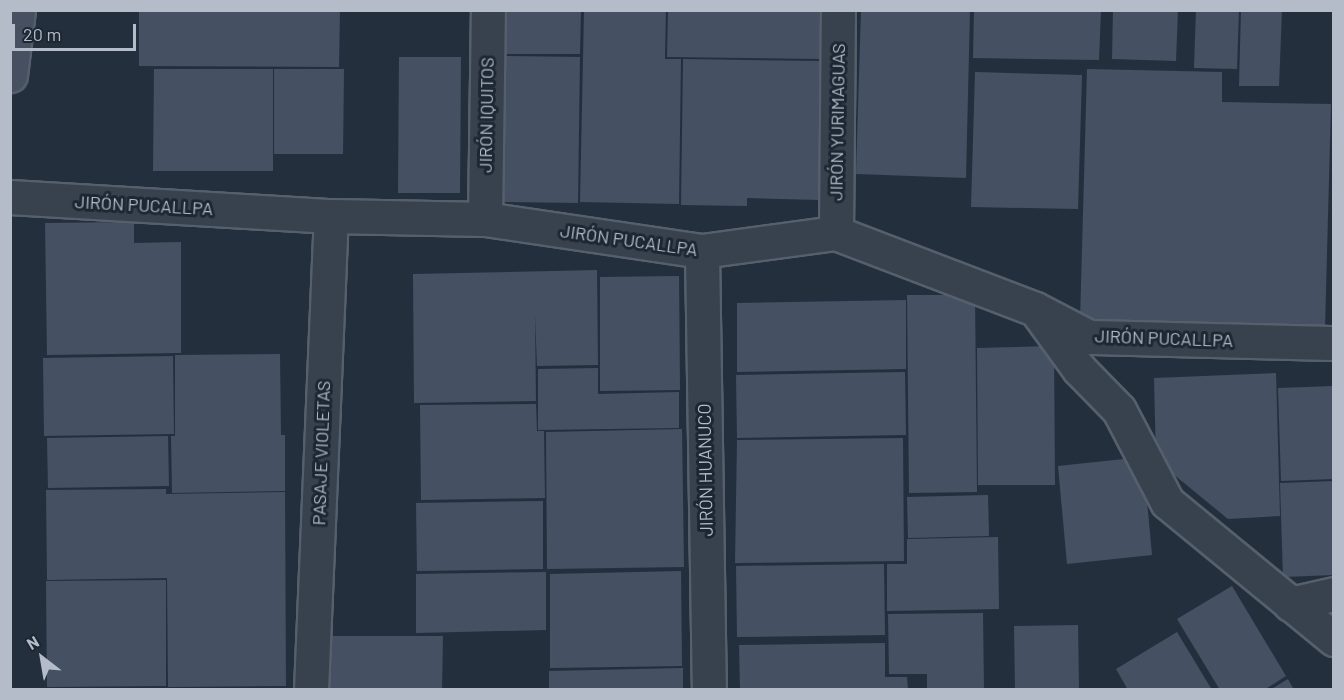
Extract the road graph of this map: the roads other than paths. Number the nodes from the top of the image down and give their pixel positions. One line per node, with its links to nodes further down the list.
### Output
1 (18, 10): 4 (street)
2 (488, 10): 7 (street, JIRÓN IQUITOS)
3 (838, 10): 8 (street, JIRÓN YURIMAGUAS)
4 (10, 75)
5 (10, 197): 6 (street, JIRÓN PUCALLPA)
6 (332, 216): 7 (street, JIRÓN PUCALLPA); 15 (street, PASAJE VIOLETAS)
7 (485, 219): 9 (street, JIRÓN PUCALLPA)
8 (836, 233): 9 (street, JIRÓN PUCALLPA); 10 (street, JIRÓN PUCALLPA)
9 (702, 251): 16 (street, JIRÓN HUANUCO)
10 (1035, 309): 11 (street, JIRÓN PUCALLPA); 13 (street)
11 (1334, 344)
12 (1334, 594): 13 (street)
13 (1290, 604): 14 (street)
14 (1334, 639)
15 (311, 690)
16 (709, 690)

